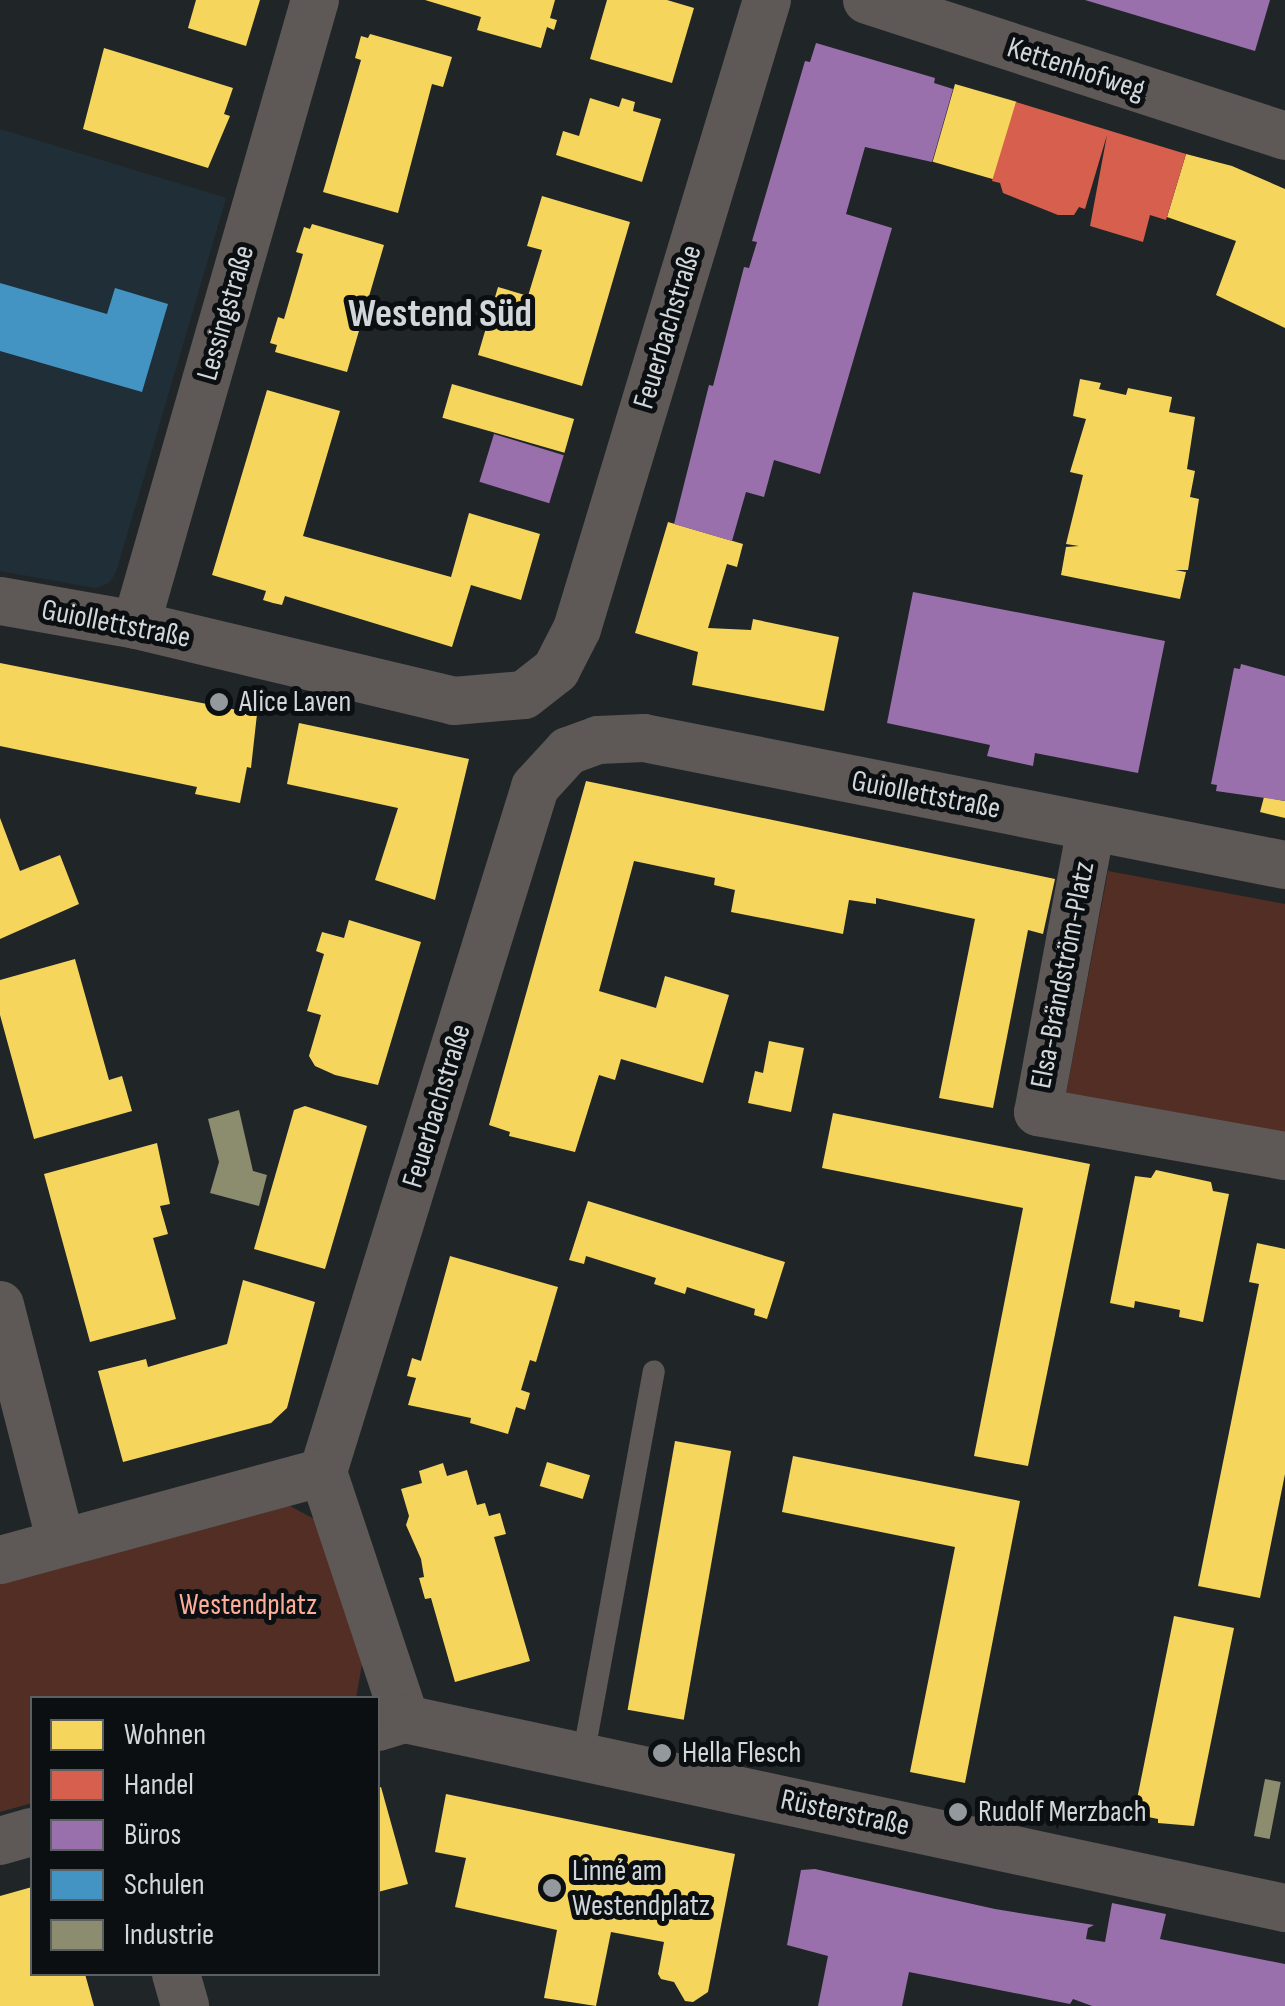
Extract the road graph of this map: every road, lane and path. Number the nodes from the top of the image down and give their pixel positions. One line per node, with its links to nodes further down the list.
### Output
1 (315, 0): 6 (street, Lessingstraße)
2 (767, 0): 7 (street, Feuerbachstraße)
3 (867, 0): 4 (street, Kettenhofweg)
4 (1285, 136)
5 (0, 601): 6 (street, Guiollettstraße)
6 (136, 626): 7 (street, Guiollettstraße)
7 (524, 695)
8 (568, 751): 9 (street, Guiollettstraße); 14 (street, Feuerbachstraße)
9 (1091, 828): 10 (street, Guiollettstraße); 11 (street, Elsa-Brändström-Platz)
10 (1285, 865)
11 (1285, 1156)
12 (0, 1305): 15 (street)
13 (654, 1372): 18 (lane)
14 (324, 1472): 15 (street); 17 (street)
15 (61, 1542): 16 (street)
16 (0, 1560)
17 (391, 1723): 18 (street, Rüsterstraße)
18 (583, 1757): 21 (street, Rüsterstraße)
19 (30, 1833): 20 (street)
20 (0, 1841)
21 (1285, 1908)
22 (177, 1976): 23 (street)
23 (186, 2006)

